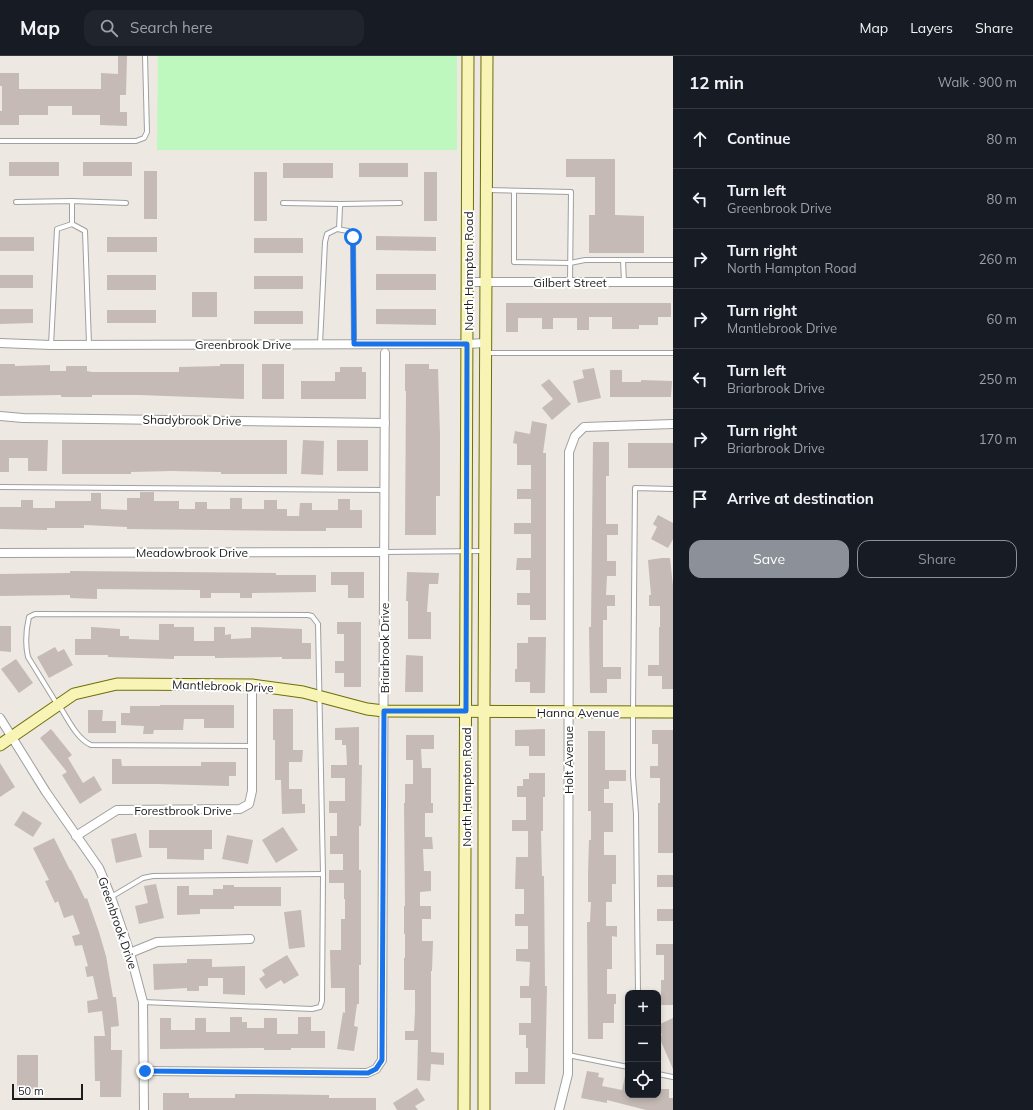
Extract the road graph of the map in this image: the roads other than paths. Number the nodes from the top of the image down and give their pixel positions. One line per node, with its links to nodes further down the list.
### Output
1 (145, 56): 4 (lane)
2 (468, 56): 18 (main road, North Hampton Road)
3 (487, 56): 5 (main road, North Hampton Road)
4 (0, 141)
5 (486, 190): 6 (lane); 19 (main road, North Hampton Road)
6 (514, 191): 17 (lane); 17 (lane)
7 (72, 201): 8 (lane); 9 (lane); 13 (lane)
8 (16, 202)
9 (126, 203)
10 (283, 203): 12 (lane)
11 (400, 203): 12 (lane)
12 (342, 204): 14 (lane)
13 (72, 224): 24 (lane); 28 (lane)
14 (339, 229): 25 (lane); 26 (lane)
15 (623, 260): 16 (lane); 17 (lane); 21 (lane)
16 (673, 260)
17 (570, 263): 20 (lane)
18 (468, 282): 19 (street, Gilbert Street); 27 (main road, North Hampton Road)
19 (486, 282): 20 (street, Gilbert Street); 29 (main road, North Hampton Road)
20 (570, 282): 21 (street, Gilbert Street)
21 (624, 282): 22 (street, Gilbert Street)
22 (673, 282)
23 (0, 344): 28 (street, Greenbrook Drive)
24 (89, 344): 25 (street, Greenbrook Drive); 28 (street, Greenbrook Drive)
25 (320, 344): 26 (street, Greenbrook Drive)
26 (354, 344): 27 (street, Greenbrook Drive)
27 (467, 344): 29 (street, Greenbrook Drive); 38 (main road, North Hampton Road)
28 (51, 345)
29 (485, 348): 31 (lane); 39 (main road, North Hampton Road)
30 (385, 353): 33 (street, Briarbrook Drive)
31 (673, 353)
32 (0, 416): 33 (street, Shadybrook Drive)
33 (385, 423): 37 (street, Briarbrook Drive)
34 (673, 424): 48 (street, Holt Avenue)
35 (0, 487): 37 (lane)
36 (673, 489): 49 (lane)
37 (385, 490): 40 (street, Briarbrook Drive)
38 (467, 551): 39 (lane); 40 (lane); 46 (main road, North Hampton Road)
39 (484, 551): 47 (main road, North Hampton Road)
40 (383, 552): 41 (street, Meadowbrook Drive); 45 (street, Briarbrook Drive)
41 (0, 553)
42 (252, 685): 43 (main road, Mantlebrook Drive); 44 (main road, Mantlebrook Drive); 54 (street, Forestbrook Drive)
43 (319, 697): 44 (lane); 45 (main road, Mantlebrook Drive); 56 (lane)
44 (58, 705): 52 (main road, Mantlebrook Drive); 54 (lane)
45 (384, 711): 46 (main road, Mantlebrook Drive); 64 (street, Briarbrook Drive)
46 (466, 711): 47 (main road, Mantlebrook Drive); 68 (main road, North Hampton Road)
47 (484, 711): 48 (main road, Hanna Avenue); 70 (main road, North Hampton Road)
48 (568, 712): 49 (main road, Hanna Avenue); 62 (street, Holt Avenue)
49 (633, 712): 50 (main road, Hanna Avenue); 60 (lane)
50 (673, 712)
51 (0, 718): 52 (street, Greenbrook Drive)
52 (12, 737): 53 (main road, Mantlebrook Drive); 55 (street, Greenbrook Drive)
53 (0, 745)
54 (252, 746): 55 (street, Forestbrook Drive)
55 (76, 836): 57 (street, Greenbrook Drive)
56 (323, 874): 57 (lane); 61 (lane)
57 (111, 897): 59 (street, Greenbrook Drive)
58 (250, 939): 59 (street)
59 (130, 953): 61 (street, Greenbrook Drive)
60 (638, 990)
61 (143, 1002): 64 (street, Greenbrook Drive)
62 (568, 1055): 63 (lane); 71 (street, Holt Avenue)
63 (625, 1066)
64 (145, 1071): 67 (street, Greenbrook Drive)
65 (661, 1075): 66 (lane)
66 (673, 1077)
67 (144, 1110)
68 (464, 1110): 69 (street)
69 (471, 1110)
70 (484, 1110)
71 (559, 1110)

